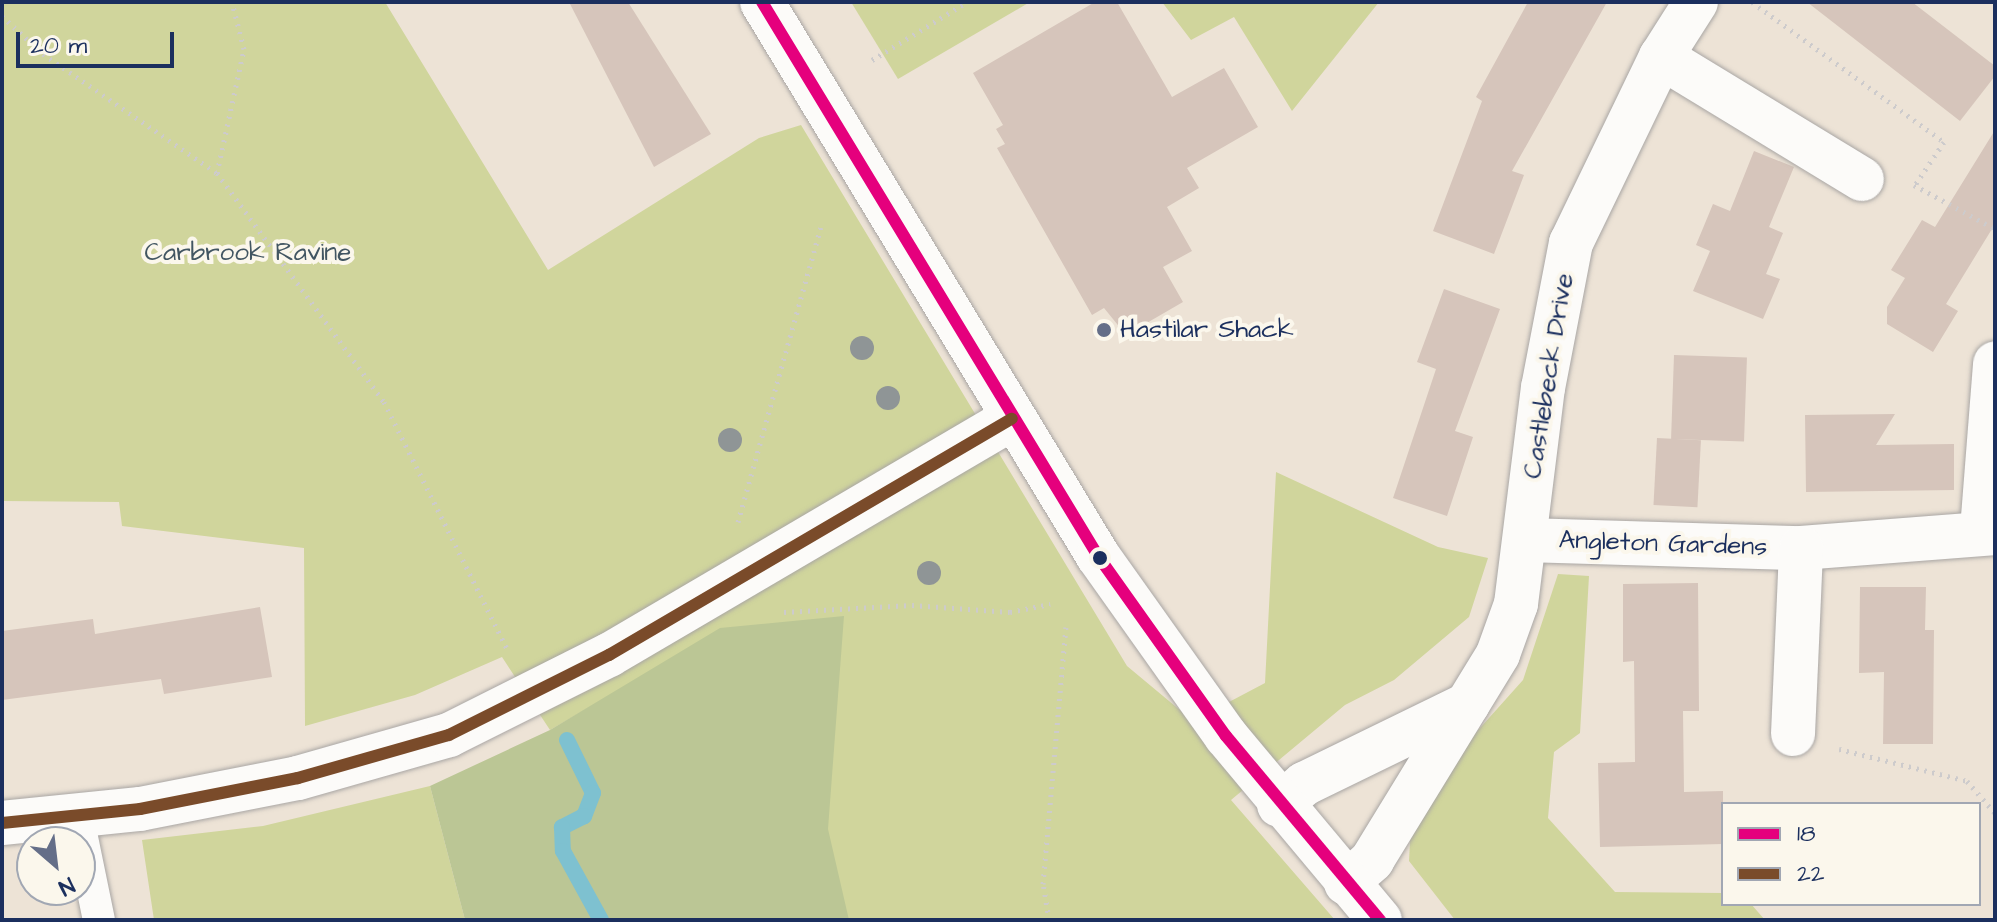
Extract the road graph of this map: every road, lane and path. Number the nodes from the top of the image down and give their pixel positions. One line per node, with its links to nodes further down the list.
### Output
1 (232, 2): 9 (path)
2 (762, 2): 15 (street)
3 (967, 2): 8 (path)
4 (1696, 2): 7 (street, Castlebeck Drive)
5 (1752, 2): 11 (path)
6 (2, 16): 9 (path)
7 (1661, 57): 10 (street); 18 (street, Castlebeck Drive)
8 (872, 60)
9 (217, 173): 23 (path)
10 (1862, 179): 11 (path)
11 (1915, 185): 13 (path)
12 (821, 227): 17 (path)
13 (1995, 229)
14 (1995, 364): 16 (street, Angleton Gardens)
15 (1012, 419): 26 (street); 28 (street)
16 (1989, 532): 19 (street, Angleton Gardens)
17 (735, 535)
18 (1525, 540): 19 (street, Angleton Gardens); 24 (street, Castlebeck Drive)
19 (1801, 548): 25 (street, Angleton Gardens)
20 (1050, 604): 21 (path)
21 (770, 613)
22 (1066, 627): 32 (path)
23 (513, 660)
24 (1468, 704): 26 (street); 30 (street, Castlebeck Drive)
25 (1793, 734): 27 (path)
26 (1279, 805): 30 (street)
27 (1995, 813)
28 (78, 818): 29 (street); 31 (lane)
29 (2, 823)
30 (1346, 883): 33 (street)
31 (99, 920)
32 (1049, 920)
33 (1380, 920)

